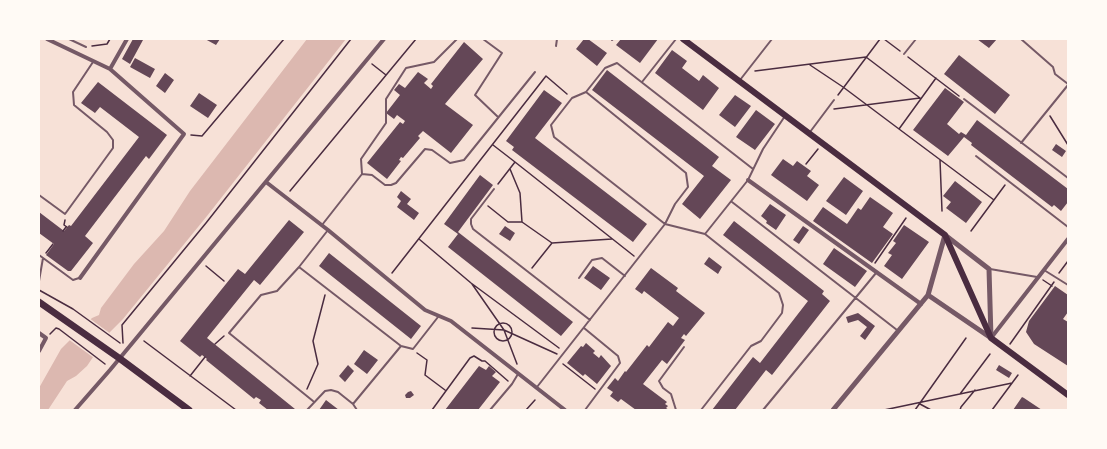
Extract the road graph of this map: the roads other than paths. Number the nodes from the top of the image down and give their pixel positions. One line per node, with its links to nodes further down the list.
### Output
1 (47, 39): 16 (street)
2 (69, 39): 14 (lane)
3 (127, 39): 17 (street)
4 (384, 39): 34 (street)
5 (457, 39): 31 (lane)
6 (483, 39): 26 (lane)
7 (557, 39): 13 (lane)
8 (676, 39): 20 (lane)
9 (683, 39): 19 (main road)
10 (772, 39): 19 (lane)
11 (916, 39): 15 (lane)
12 (1021, 39): 21 (lane)
13 (556, 46)
14 (86, 47)
15 (904, 54)
16 (94, 61): 17 (street); 36 (lane)
17 (110, 69): 53 (street)
18 (535, 72): 26 (lane)
19 (740, 81): 25 (main road)
20 (642, 82): 22 (lane); 30 (lane)
21 (1068, 84): 28 (lane)
22 (586, 92): 38 (lane); 38 (lane)
23 (964, 99): 28 (lane)
24 (834, 100): 27 (lane)
25 (786, 116): 27 (main road); 30 (lane)
26 (498, 117): 31 (lane)
27 (809, 133): 43 (main road)
28 (1021, 143): 32 (lane)
29 (976, 156): 40 (lane)
30 (754, 169): 33 (lane)
31 (362, 174): 39 (lane)
32 (1068, 178)
33 (748, 180): 37 (lane); 50 (street)
34 (266, 182): 39 (street); 70 (street)
35 (494, 189): 62 (lane)
36 (39, 194)
37 (732, 202): 42 (lane); 58 (lane)
38 (665, 224): 42 (lane); 51 (lane)
39 (322, 225): 41 (street)
40 (1068, 227)
41 (328, 230): 47 (lane); 61 (street)
42 (705, 234): 86 (lane)
43 (945, 235): 48 (street); 57 (street); 66 (main road)
44 (1068, 239): 49 (street)
45 (39, 255): 46 (lane)
46 (43, 258): 53 (lane); 55 (lane)
47 (299, 267): 67 (lane); 74 (lane)
48 (989, 269): 52 (lane); 66 (street)
49 (1044, 270): 52 (street); 56 (lane)
50 (876, 272): 58 (lane); 60 (street)
51 (624, 276): 54 (lane); 62 (lane)
52 (1039, 277): 66 (street)
53 (80, 278)
54 (579, 278)
55 (39, 281)
56 (1068, 285)
57 (928, 295): 60 (street); 66 (street)
58 (855, 298): 64 (lane); 87 (lane)
59 (39, 302): 70 (main road)
60 (921, 304): 64 (street)
61 (438, 317): 67 (lane); 71 (street)
62 (590, 320): 63 (lane)
63 (584, 328): 72 (lane); 84 (lane)
64 (899, 332): 77 (street)
65 (39, 333): 69 (street)
66 (991, 338): 73 (main road)
67 (401, 346): 75 (lane)
68 (684, 347): 85 (lane)
69 (39, 351)
70 (119, 358): 78 (street); 79 (main road)
71 (518, 374): 72 (street); 82 (lane)
72 (536, 388): 76 (street)
73 (1068, 395)
74 (313, 401): 75 (lane); 80 (lane)
75 (353, 404): 81 (lane)
76 (558, 408): 83 (street)
77 (834, 409)
78 (75, 410)
79 (189, 410)
80 (307, 410)
81 (357, 410)
82 (490, 410)
83 (565, 410)
84 (585, 410)
85 (676, 410)
86 (701, 410)
87 (763, 410)

